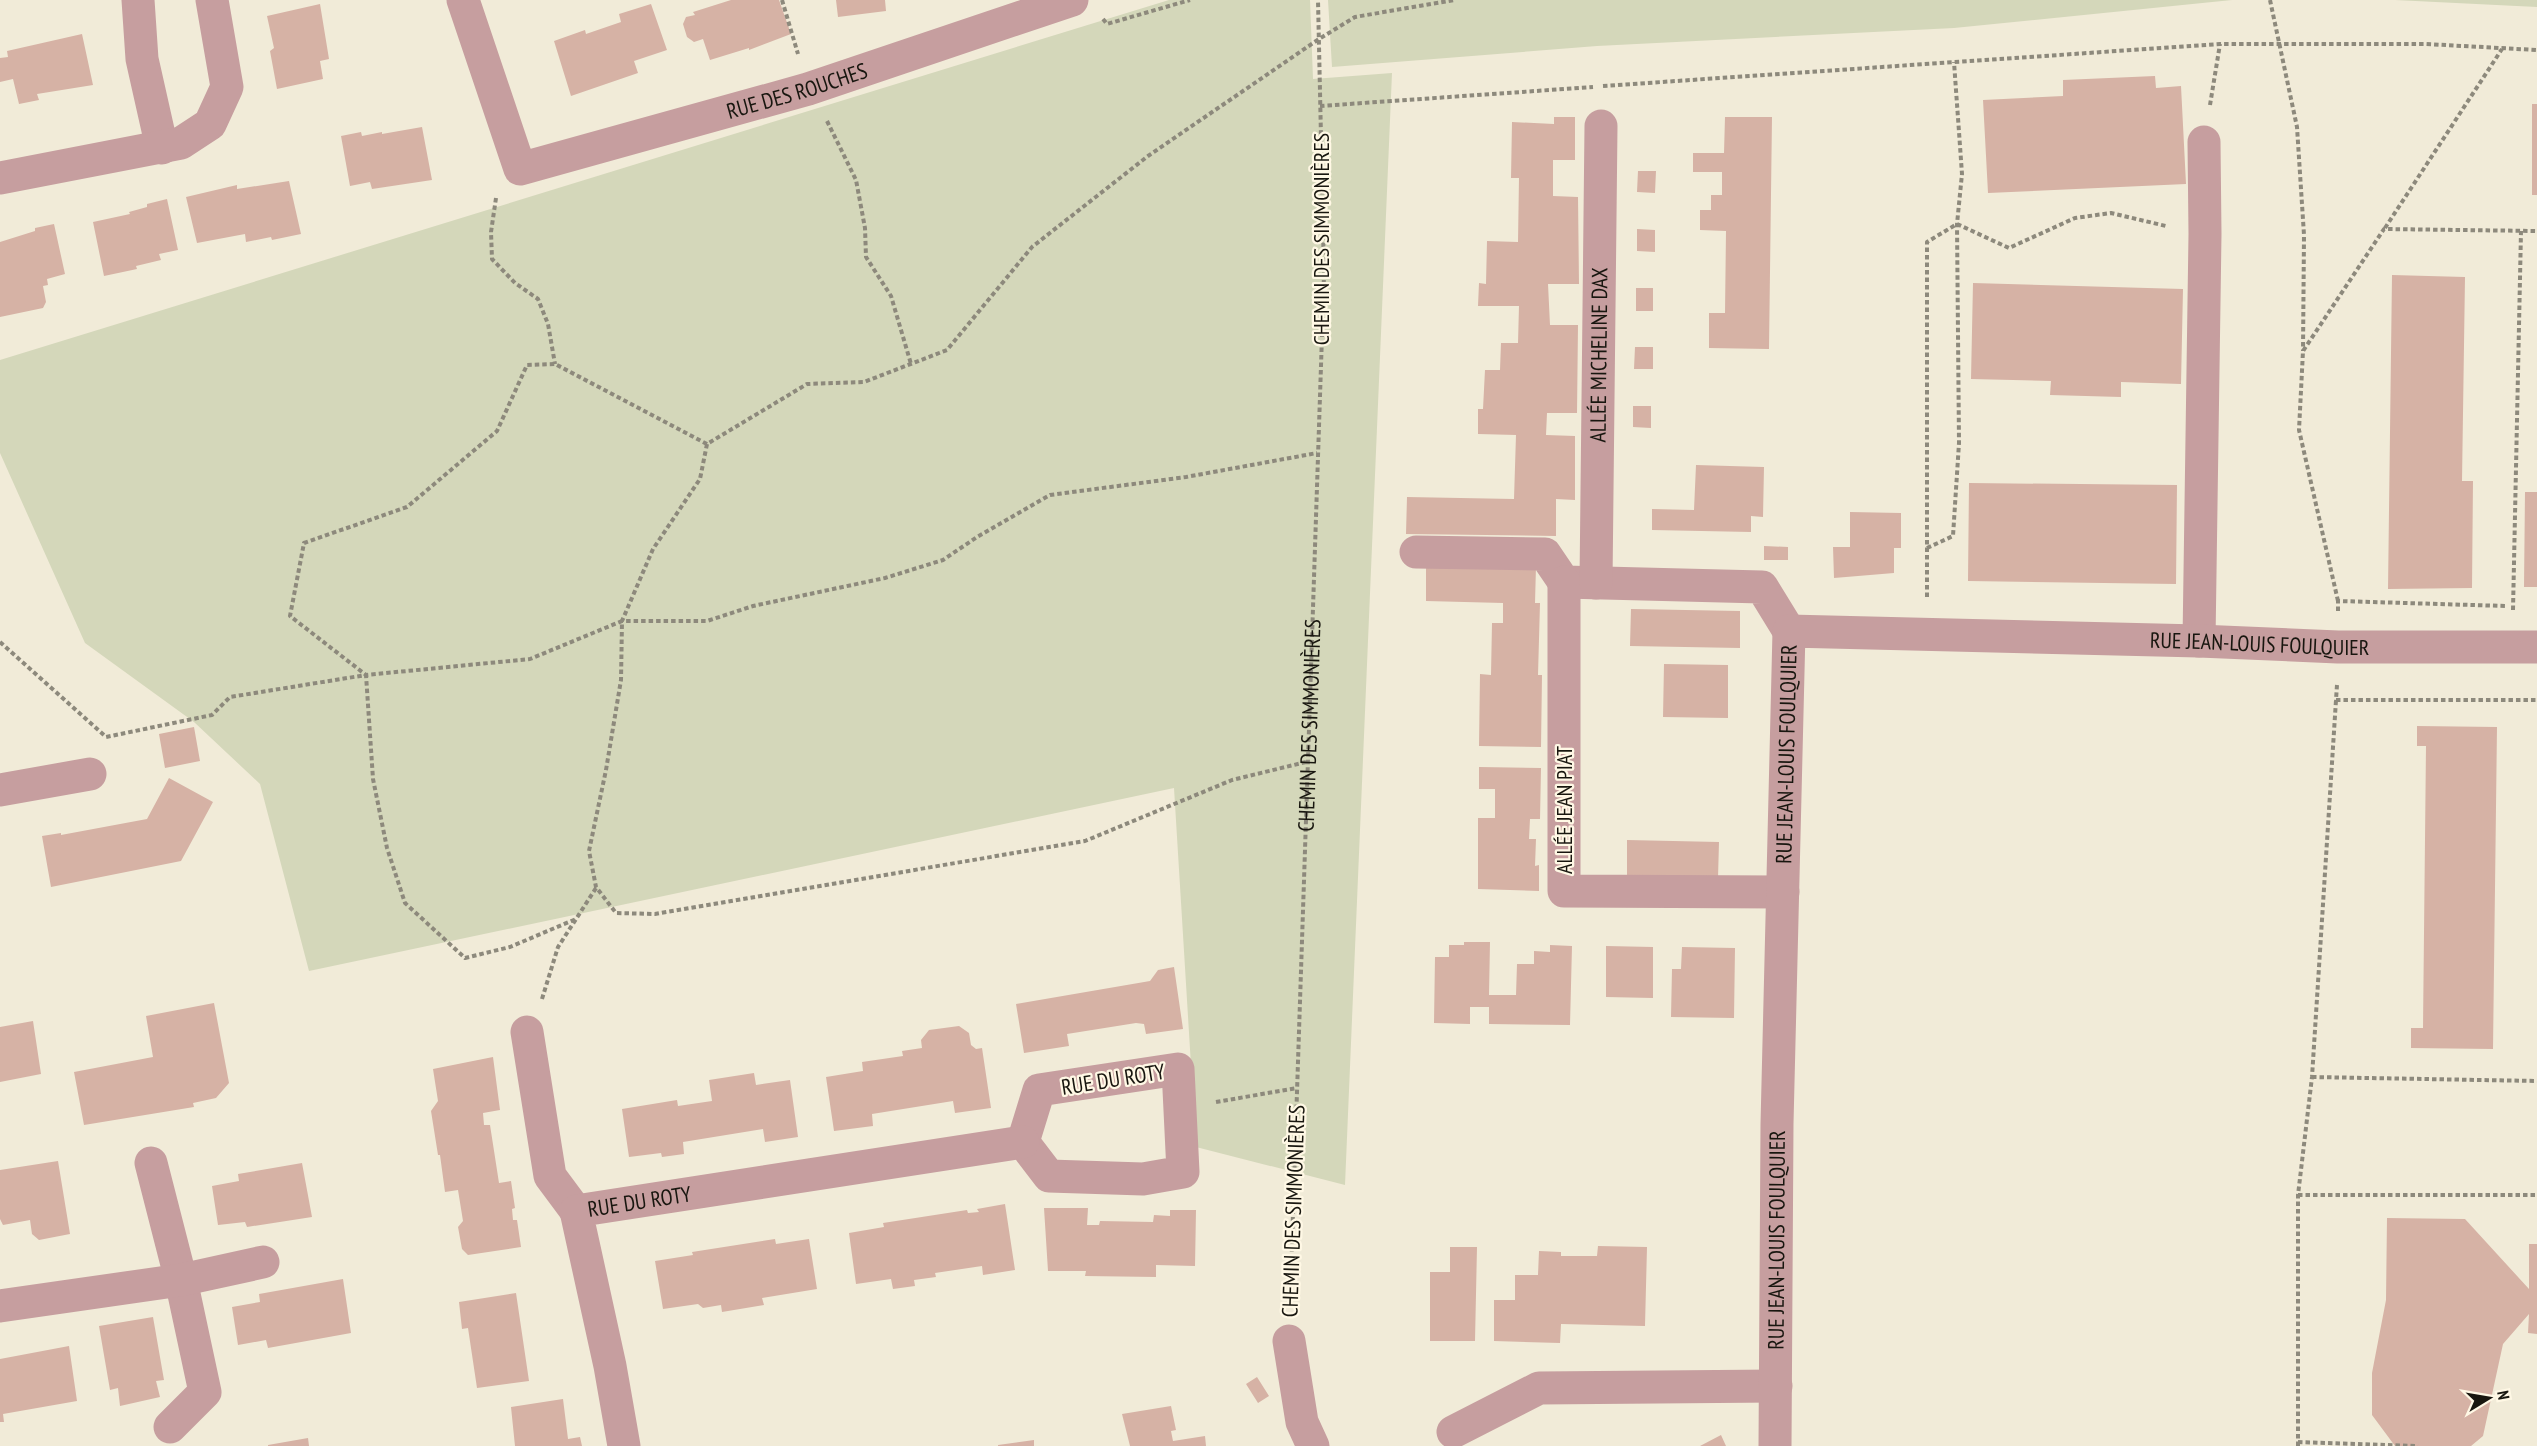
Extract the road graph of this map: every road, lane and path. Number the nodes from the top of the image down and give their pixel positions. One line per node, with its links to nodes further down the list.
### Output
1 (138, 0): 21 (street)
2 (212, 0): 21 (street)
3 (463, 0): 22 (street)
4 (783, 0): 17 (path)
5 (1072, 0): 17 (street, RUE DES ROUCHES)
6 (1190, 0): 10 (path)
7 (1318, 0): 11 (path, CHEMIN DES SIMMONIÈRES)
8 (1454, 0): 11 (path)
9 (2270, 0): 13 (path)
10 (1100, 16)
11 (1319, 39): 18 (path, CHEMIN DES SIMMONIÈRES); 31 (path)
12 (2220, 44): 13 (path); 16 (path); 20 (path)
13 (2279, 44): 14 (path); 29 (path)
14 (2503, 48): 15 (path); 25 (path)
15 (2537, 50)
16 (1954, 62): 18 (path); 24 (path)
17 (808, 89): 22 (street, RUE DES ROUCHES); 31 (path)
18 (1320, 106): 33 (path, CHEMIN DES SIMMONIÈRES)
19 (1601, 126): 37 (street, ALLÉE MICHELINE DAX)
20 (2204, 142): 28 (street)
21 (162, 148): 23 (street)
22 (520, 169): 30 (path)
23 (0, 178)
24 (1957, 224): 28 (path); 34 (path); 34 (path)
25 (2384, 229): 26 (path); 29 (path)
26 (2522, 231): 27 (path); 44 (path)
27 (2537, 231)
28 (2205, 234): 42 (street)
29 (2303, 351): 39 (path)
30 (555, 364): 32 (path); 45 (path)
31 (910, 364): 32 (path)
32 (707, 444): 40 (path)
33 (1317, 453): 40 (path); 47 (path, CHEMIN DES SIMMONIÈRES)
34 (1927, 548): 38 (path)
35 (1416, 552): 36 (street)
36 (1564, 582): 37 (street); 51 (street, ALLÉE JEAN PIAT)
37 (1596, 583): 41 (street)
38 (1927, 601)
39 (2338, 601)
40 (622, 621): 45 (path); 50 (path)
41 (1789, 631): 42 (street, RUE JEAN-LOUIS FOULQUIER); 51 (street, RUE JEAN-LOUIS FOULQUIER)
42 (2199, 641): 44 (street, RUE JEAN-LOUIS FOULQUIER)
43 (0, 642): 45 (path)
44 (2524, 647)
45 (366, 675): 52 (path)
46 (2336, 700): 54 (path)
47 (1306, 762): 50 (path); 56 (path, CHEMIN DES SIMMONIÈRES)
48 (90, 774): 49 (street)
49 (0, 790)
50 (596, 887): 52 (path)
51 (1783, 892): 67 (street, RUE JEAN-LOUIS FOULQUIER)
52 (576, 919): 53 (path)
53 (527, 1032): 62 (street, RUE DU ROTY)
54 (2312, 1077): 55 (path); 61 (path)
55 (2537, 1081)
56 (1298, 1088): 57 (path); 66 (path, CHEMIN DES SIMMONIÈRES)
57 (1180, 1108): 58 (street, RUE DU ROTY); 58 (street, RUE DU ROTY)
58 (1023, 1142): 62 (street, RUE DU ROTY)
59 (151, 1163): 64 (street)
60 (2537, 1194): 61 (path)
61 (2298, 1195): 70 (path)
62 (576, 1211): 71 (street, RUE DU ROTY)
63 (263, 1262): 64 (street)
64 (181, 1280): 65 (street); 68 (street)
65 (0, 1306)
66 (1289, 1341): 72 (street, CHEMIN DES SIMMONIÈRES)
67 (1776, 1386): 69 (street); 73 (street, RUE JEAN-LOUIS FOULQUIER)
68 (170, 1427)
69 (1453, 1432)
70 (2298, 1444): 74 (path)
71 (624, 1446)
72 (1313, 1446)
73 (1775, 1446)
74 (2418, 1446)

